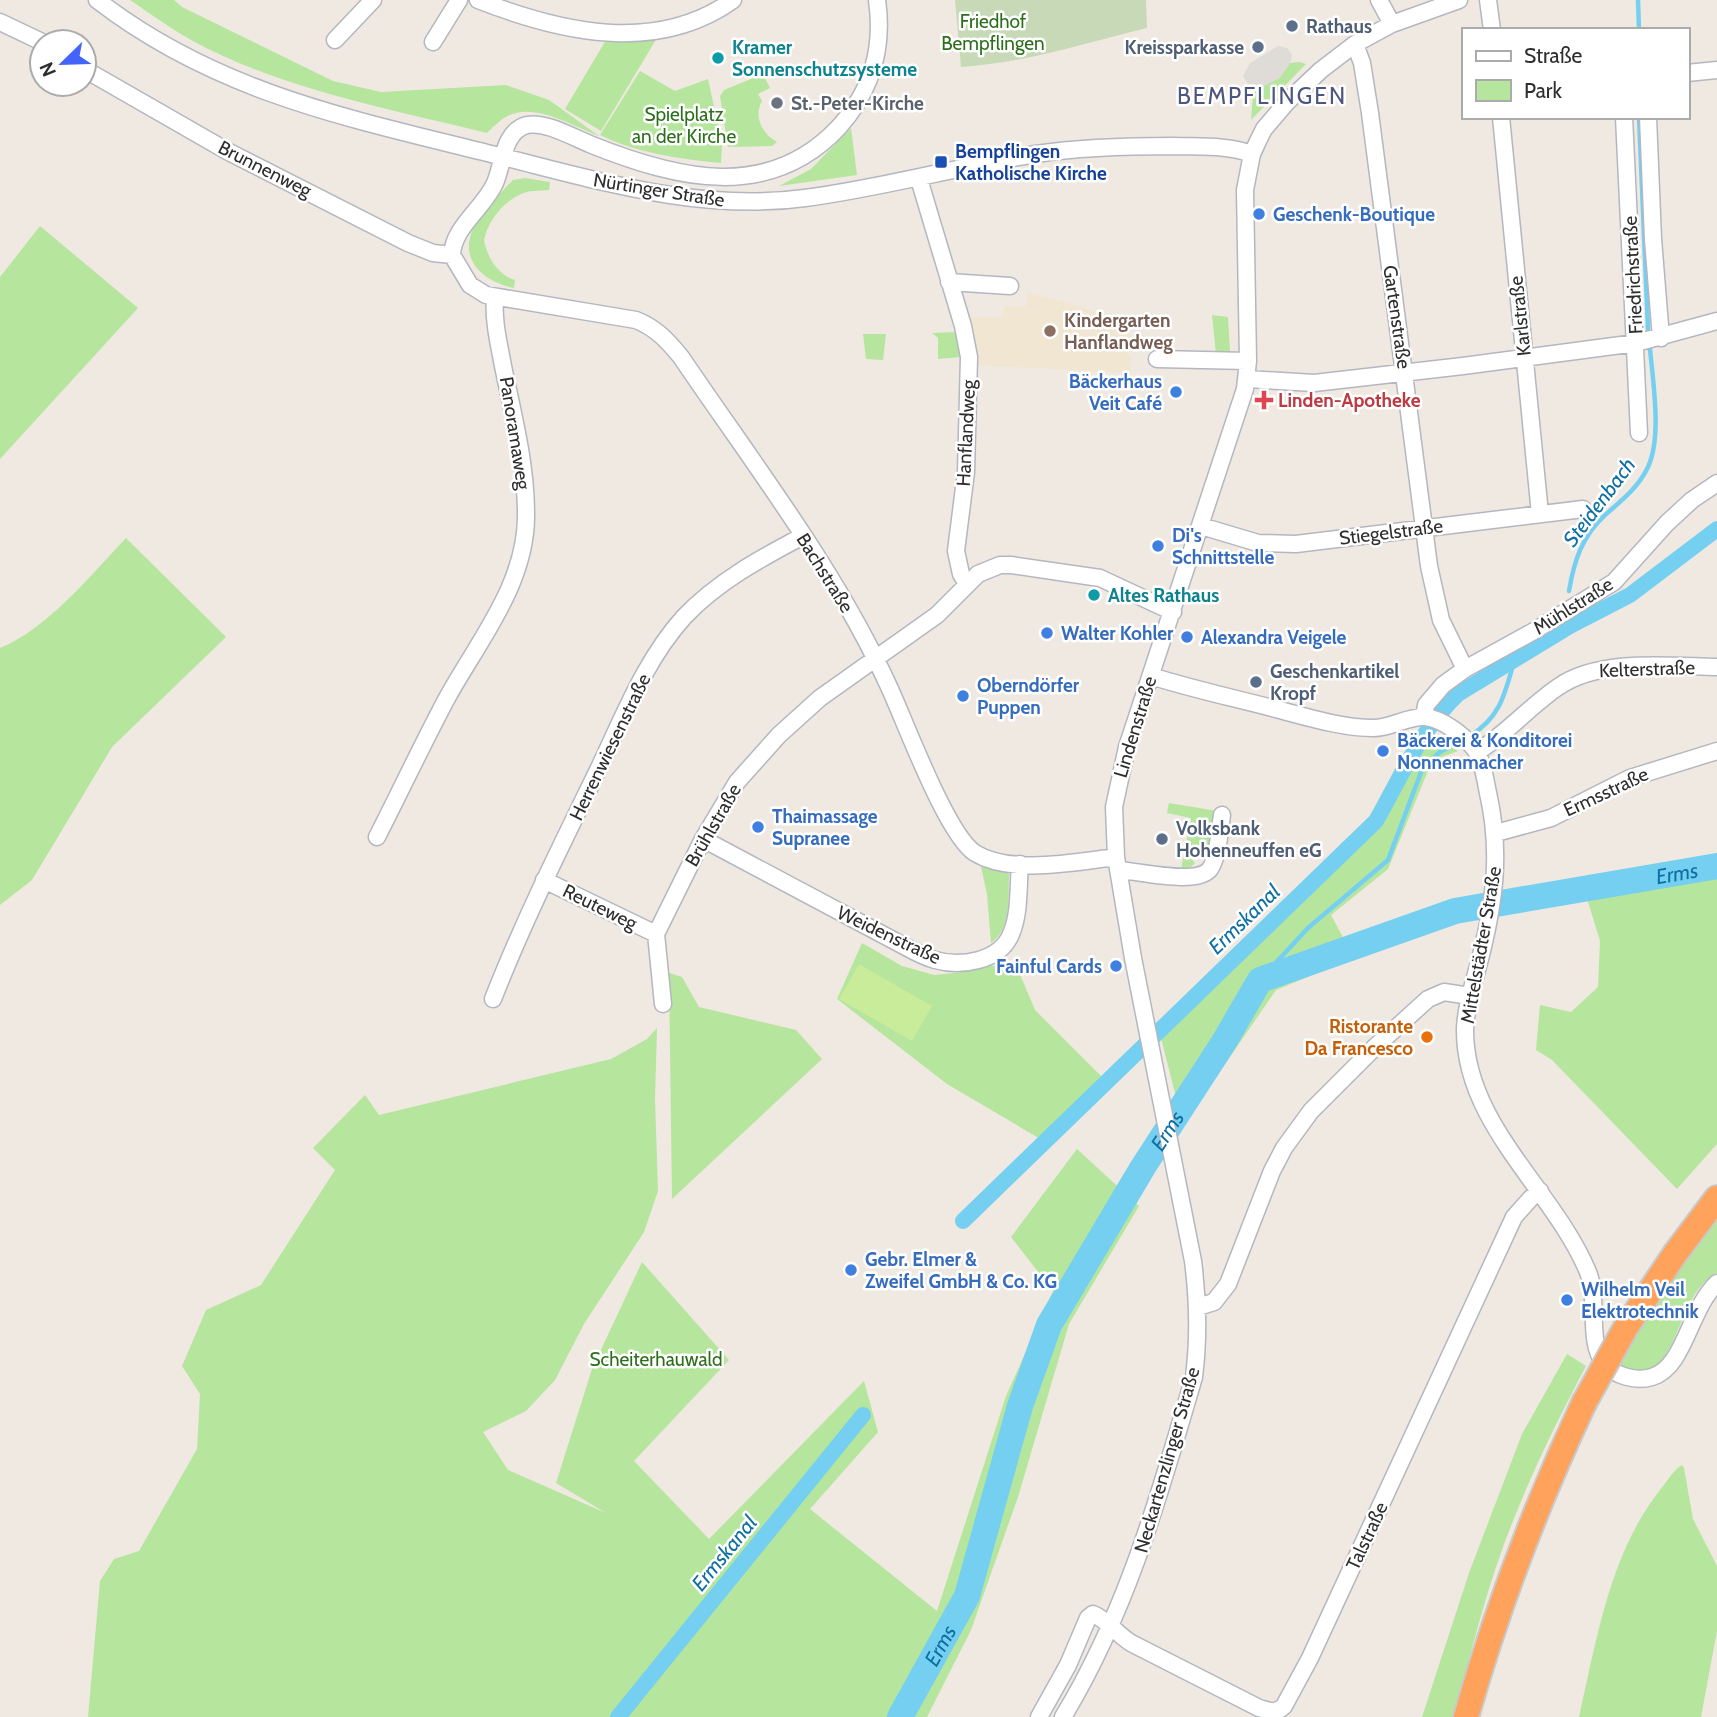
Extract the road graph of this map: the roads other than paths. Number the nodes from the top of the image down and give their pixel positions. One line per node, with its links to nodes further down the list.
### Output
1 (97, 0): 25 (street, Nürtinger Straße)
2 (373, 0): 15 (street)
3 (459, 0): 16 (street)
4 (478, 0): 5 (street)
5 (733, 0)
6 (877, 0): 25 (street)
7 (1379, 0): 12 (street)
8 (1459, 0): 10 (street, Lindenstraße)
9 (1488, 0): 13 (street)
10 (1443, 2): 12 (street, Lindenstraße)
11 (0, 22): 14 (street)
12 (1392, 24): 17 (street, Lindenstraße)
13 (1492, 28)
14 (28, 35)
15 (335, 40)
16 (433, 42)
17 (1355, 44): 24 (street, Lindenstraße); 37 (street, Gartenstraße)
18 (1717, 70): 19 (street)
19 (1689, 73)
20 (98, 77): 27 (street, Brunnenweg)
21 (1501, 119): 34 (street, Karlstraße)
22 (1624, 119): 33 (street, Friedrichstraße)
23 (1648, 119): 32 (street)
24 (1252, 154): 26 (street, Nürtinger Straße); 36 (street, Lindenstraße)
25 (504, 158): 26 (street, Nürtinger Straße); 27 (street)
26 (919, 179): 28 (street, Hanflandweg)
27 (452, 254): 30 (street)
28 (949, 282): 29 (street); 46 (street, Hanflandweg)
29 (1010, 286)
30 (495, 298): 45 (street, Bachstraße); 57 (street, Panoramaweg)
31 (1717, 321): 32 (street)
32 (1661, 338): 33 (street)
33 (1636, 343): 34 (street); 39 (street, Friedrichstraße)
34 (1524, 358): 37 (street); 42 (street, Karlstraße)
35 (1157, 359): 36 (street)
36 (1248, 361): 38 (street, Lindenstraße)
37 (1404, 373): 38 (street); 44 (street, Gartenstraße)
38 (1247, 379): 43 (street, Lindenstraße)
39 (1639, 433)
40 (1717, 483): 50 (street, Mühlstraße)
41 (1583, 509): 42 (street, Stiegelstraße)
42 (1540, 514): 44 (street, Stiegelstraße)
43 (1201, 526): 44 (street, Stiegelstraße); 47 (street, Lindenstraße)
44 (1423, 528): 50 (street, Gartenstraße)
45 (803, 536): 48 (street, Bachstraße); 61 (street, Herrenwiesenstraße)
46 (967, 584): 47 (street, Brühlstraße); 48 (street, Brühlstraße)
47 (1172, 612): 51 (street, Lindenstraße)
48 (875, 658): 58 (street, Brühlstraße); 60 (street, Bachstraße)
49 (1717, 667): 53 (street, Kelterstraße)
50 (1465, 669): 52 (street, Mühlstraße)
51 (1151, 676): 52 (street); 59 (street, Lindenstraße)
52 (1424, 717): 53 (street)
53 (1473, 748): 56 (street, Mittelstädter Straße)
54 (1717, 751): 56 (street, Ermsstraße)
55 (1222, 814): 59 (street, Bachstraße)
56 (1496, 833): 64 (street, Mittelstädter Straße)
57 (377, 836)
58 (703, 839): 60 (street, Weidenstraße); 62 (street, Brühlstraße)
59 (1117, 863): 60 (street, Bachstraße); 69 (street, Lindenstraße)
60 (1020, 864)
61 (544, 880): 62 (street, Reuteweg); 63 (street, Herrenwiesenstraße)
62 (656, 934): 65 (street)
63 (507, 989)
64 (1470, 996): 66 (street, Mittelstädter Straße); 69 (street)
65 (663, 1004)
66 (1540, 1191): 68 (street, Mittelstädter Straße); 70 (street, Talstraße)
67 (1717, 1198): 73 (highway, bridge)
68 (1717, 1283)
69 (1198, 1307): 70 (street, Neckartenzlinger Straße)
70 (1109, 1627): 71 (street); 72 (street, Neckartenzlinger Straße)
71 (1039, 1717)
72 (1063, 1717)
73 (1466, 1717)

